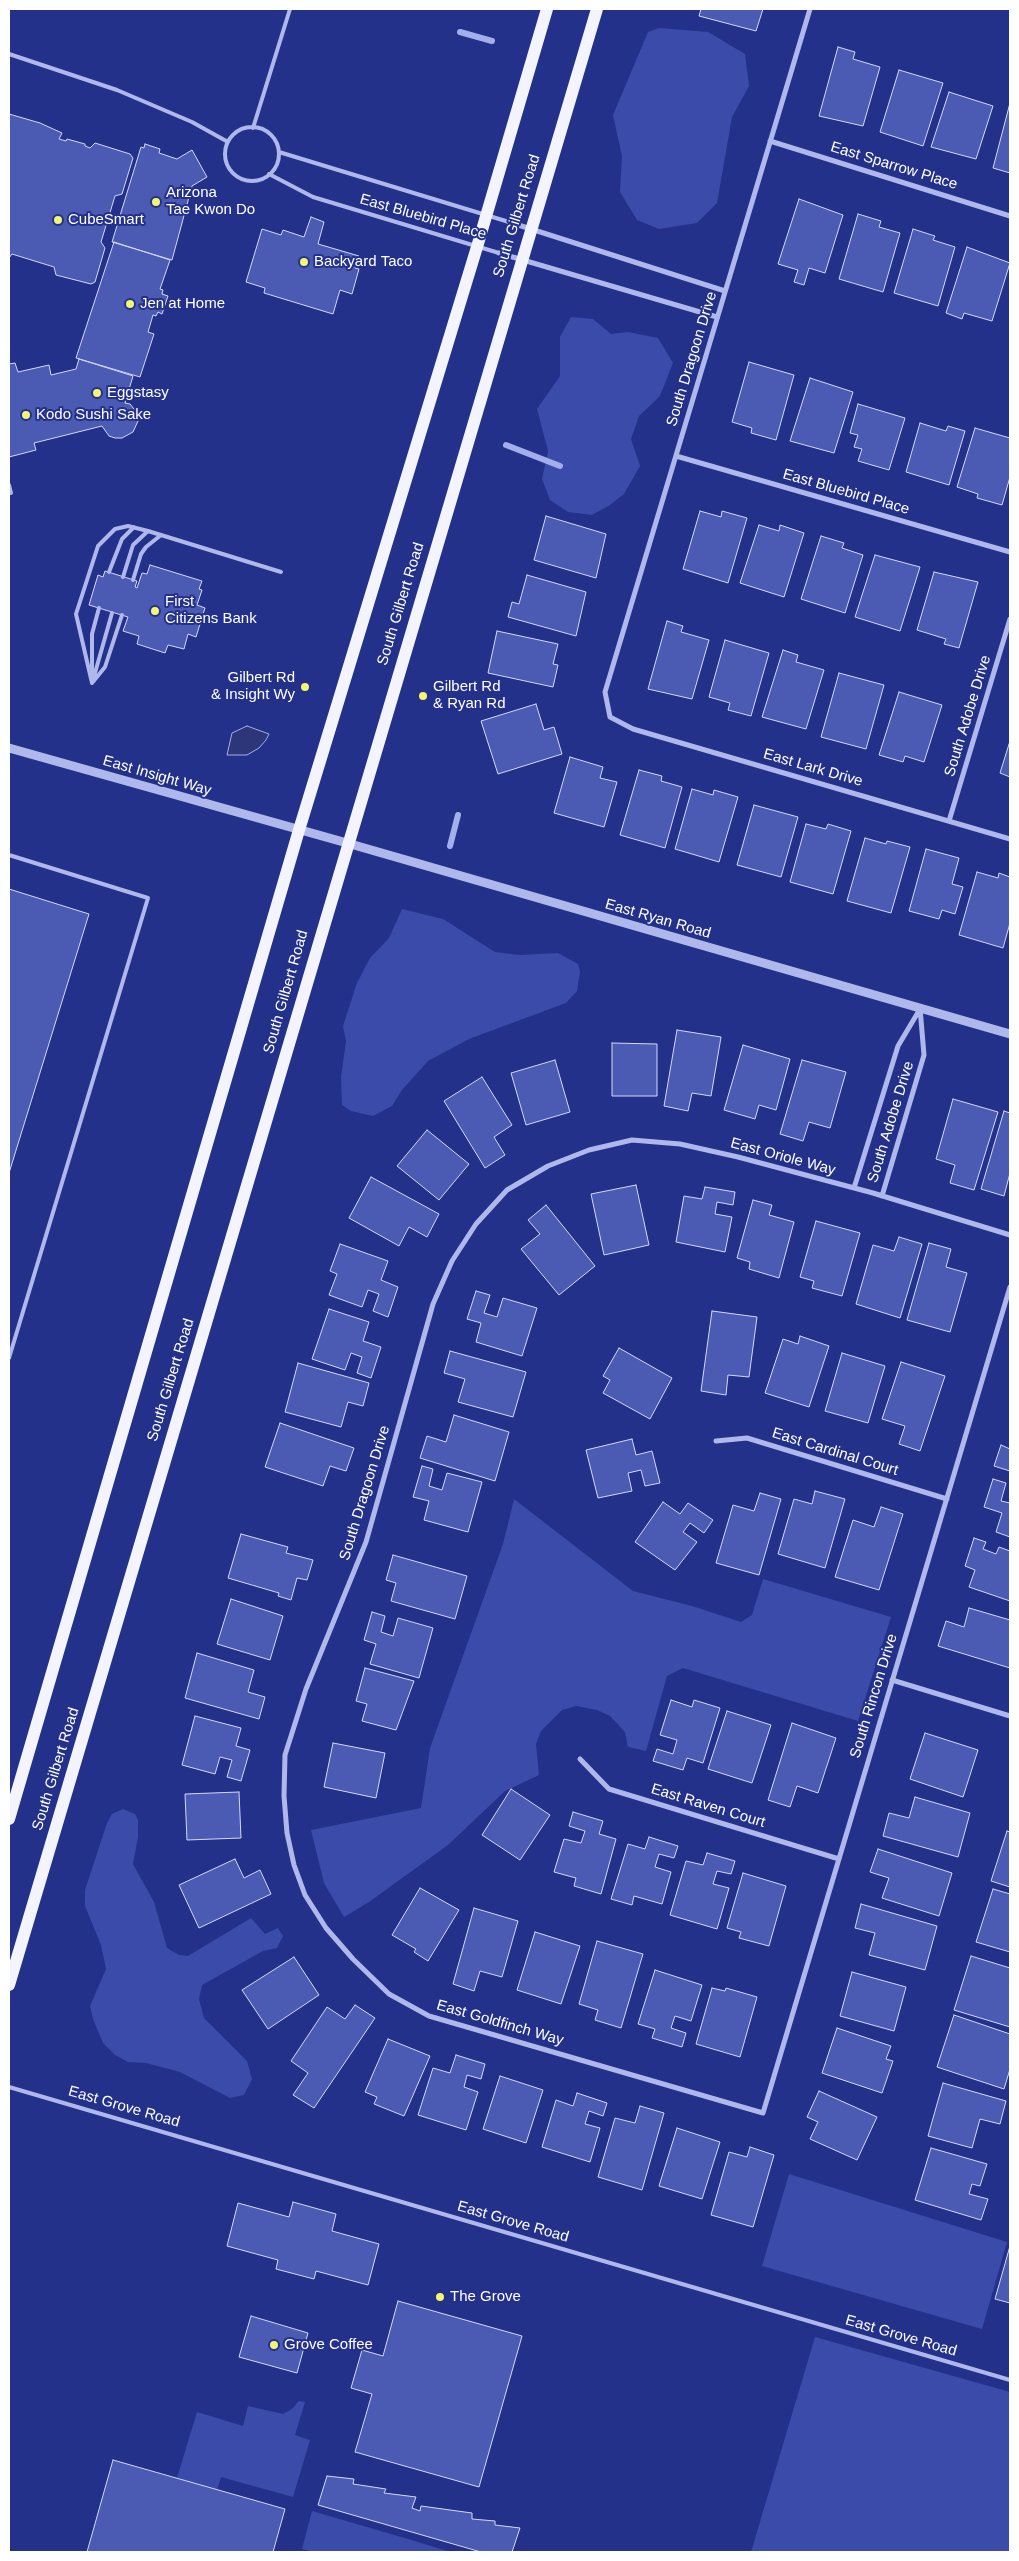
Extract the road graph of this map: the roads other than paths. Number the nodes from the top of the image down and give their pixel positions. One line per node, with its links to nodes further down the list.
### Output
1 (290, 9): 6 (lane)
2 (547, 9): 11 (main road, South Gilbert Road)
3 (597, 9): 14 (main road, South Gilbert Road)
4 (810, 9): 7 (street, South Dragoon Drive)
5 (9, 54): 8 (lane)
6 (254, 128): 8 (lane); 9 (lane)
7 (770, 141): 12 (street, East Sparrow Place); 18 (street, South Dragoon Drive)
8 (228, 142): 10 (lane)
9 (279, 152): 10 (lane); 11 (lane, East Bluebird Place)
10 (270, 174): 15 (lane, East Bluebird Place)
11 (487, 215): 13 (lane, East Bluebird Place); 15 (main road, South Gilbert Road)
12 (1010, 216)
13 (509, 222): 14 (street, East Bluebird Place)
14 (531, 230): 17 (main road, South Gilbert Road); 18 (street, East Bluebird Place)
15 (477, 247): 16 (lane, East Bluebird Place); 39 (main road, South Gilbert Road)
16 (499, 252): 17 (street, East Bluebird Place)
17 (521, 259): 19 (street, East Bluebird Place); 41 (main road, South Gilbert Road)
18 (725, 291): 19 (street, South Dragoon Drive)
19 (717, 318): 20 (street, South Dragoon Drive)
20 (676, 456): 26 (street, East Bluebird Place); 36 (street, South Dragoon Drive)
21 (9, 485): 22 (lane)
22 (11, 493)
23 (134, 527): 24 (lane); 27 (lane); 35 (lane)
24 (148, 531): 25 (lane); 29 (lane)
25 (161, 535): 28 (lane); 30 (lane)
26 (1010, 552)
27 (109, 572)
28 (281, 572)
29 (123, 577)
30 (133, 580)
31 (99, 608): 35 (lane)
32 (112, 613): 35 (lane)
33 (122, 616): 35 (lane)
34 (1010, 619): 38 (street, South Adobe Drive)
35 (92, 683)
36 (610, 717): 38 (street, East Lark Drive)
37 (9, 748): 39 (street, East Insight Way)
38 (949, 821): 40 (street, East Lark Drive)
39 (299, 830): 41 (street, East Ryan Road); 56 (main road, South Gilbert Road)
40 (1010, 839)
41 (347, 843): 43 (street, East Ryan Road); 59 (main road, South Gilbert Road)
42 (9, 855): 50 (lane)
43 (920, 1008): 44 (street, East Ryan Road); 46 (street, South Adobe Drive); 47 (street, South Adobe Drive)
44 (1010, 1034)
45 (548, 1166): 46 (street, East Oriole Way); 58 (street, South Dragoon Drive)
46 (854, 1188): 47 (street, East Oriole Way)
47 (882, 1196): 48 (street, East Oriole Way)
48 (1010, 1235)
49 (1010, 1287): 52 (street, South Rincon Drive)
50 (9, 1358)
51 (716, 1441): 52 (street, East Cardinal Court)
52 (946, 1499): 53 (street, South Rincon Drive)
53 (892, 1680): 54 (street); 57 (street, South Rincon Drive)
54 (1010, 1716)
55 (580, 1759): 57 (street, East Raven Court)
56 (9, 1819)
57 (839, 1859): 61 (street, South Rincon Drive)
58 (294, 1865): 61 (street, East Goldfinch Way)
59 (9, 1985)
60 (9, 2086): 62 (lane, East Grove Road)
61 (762, 2113)
62 (1010, 2380)

